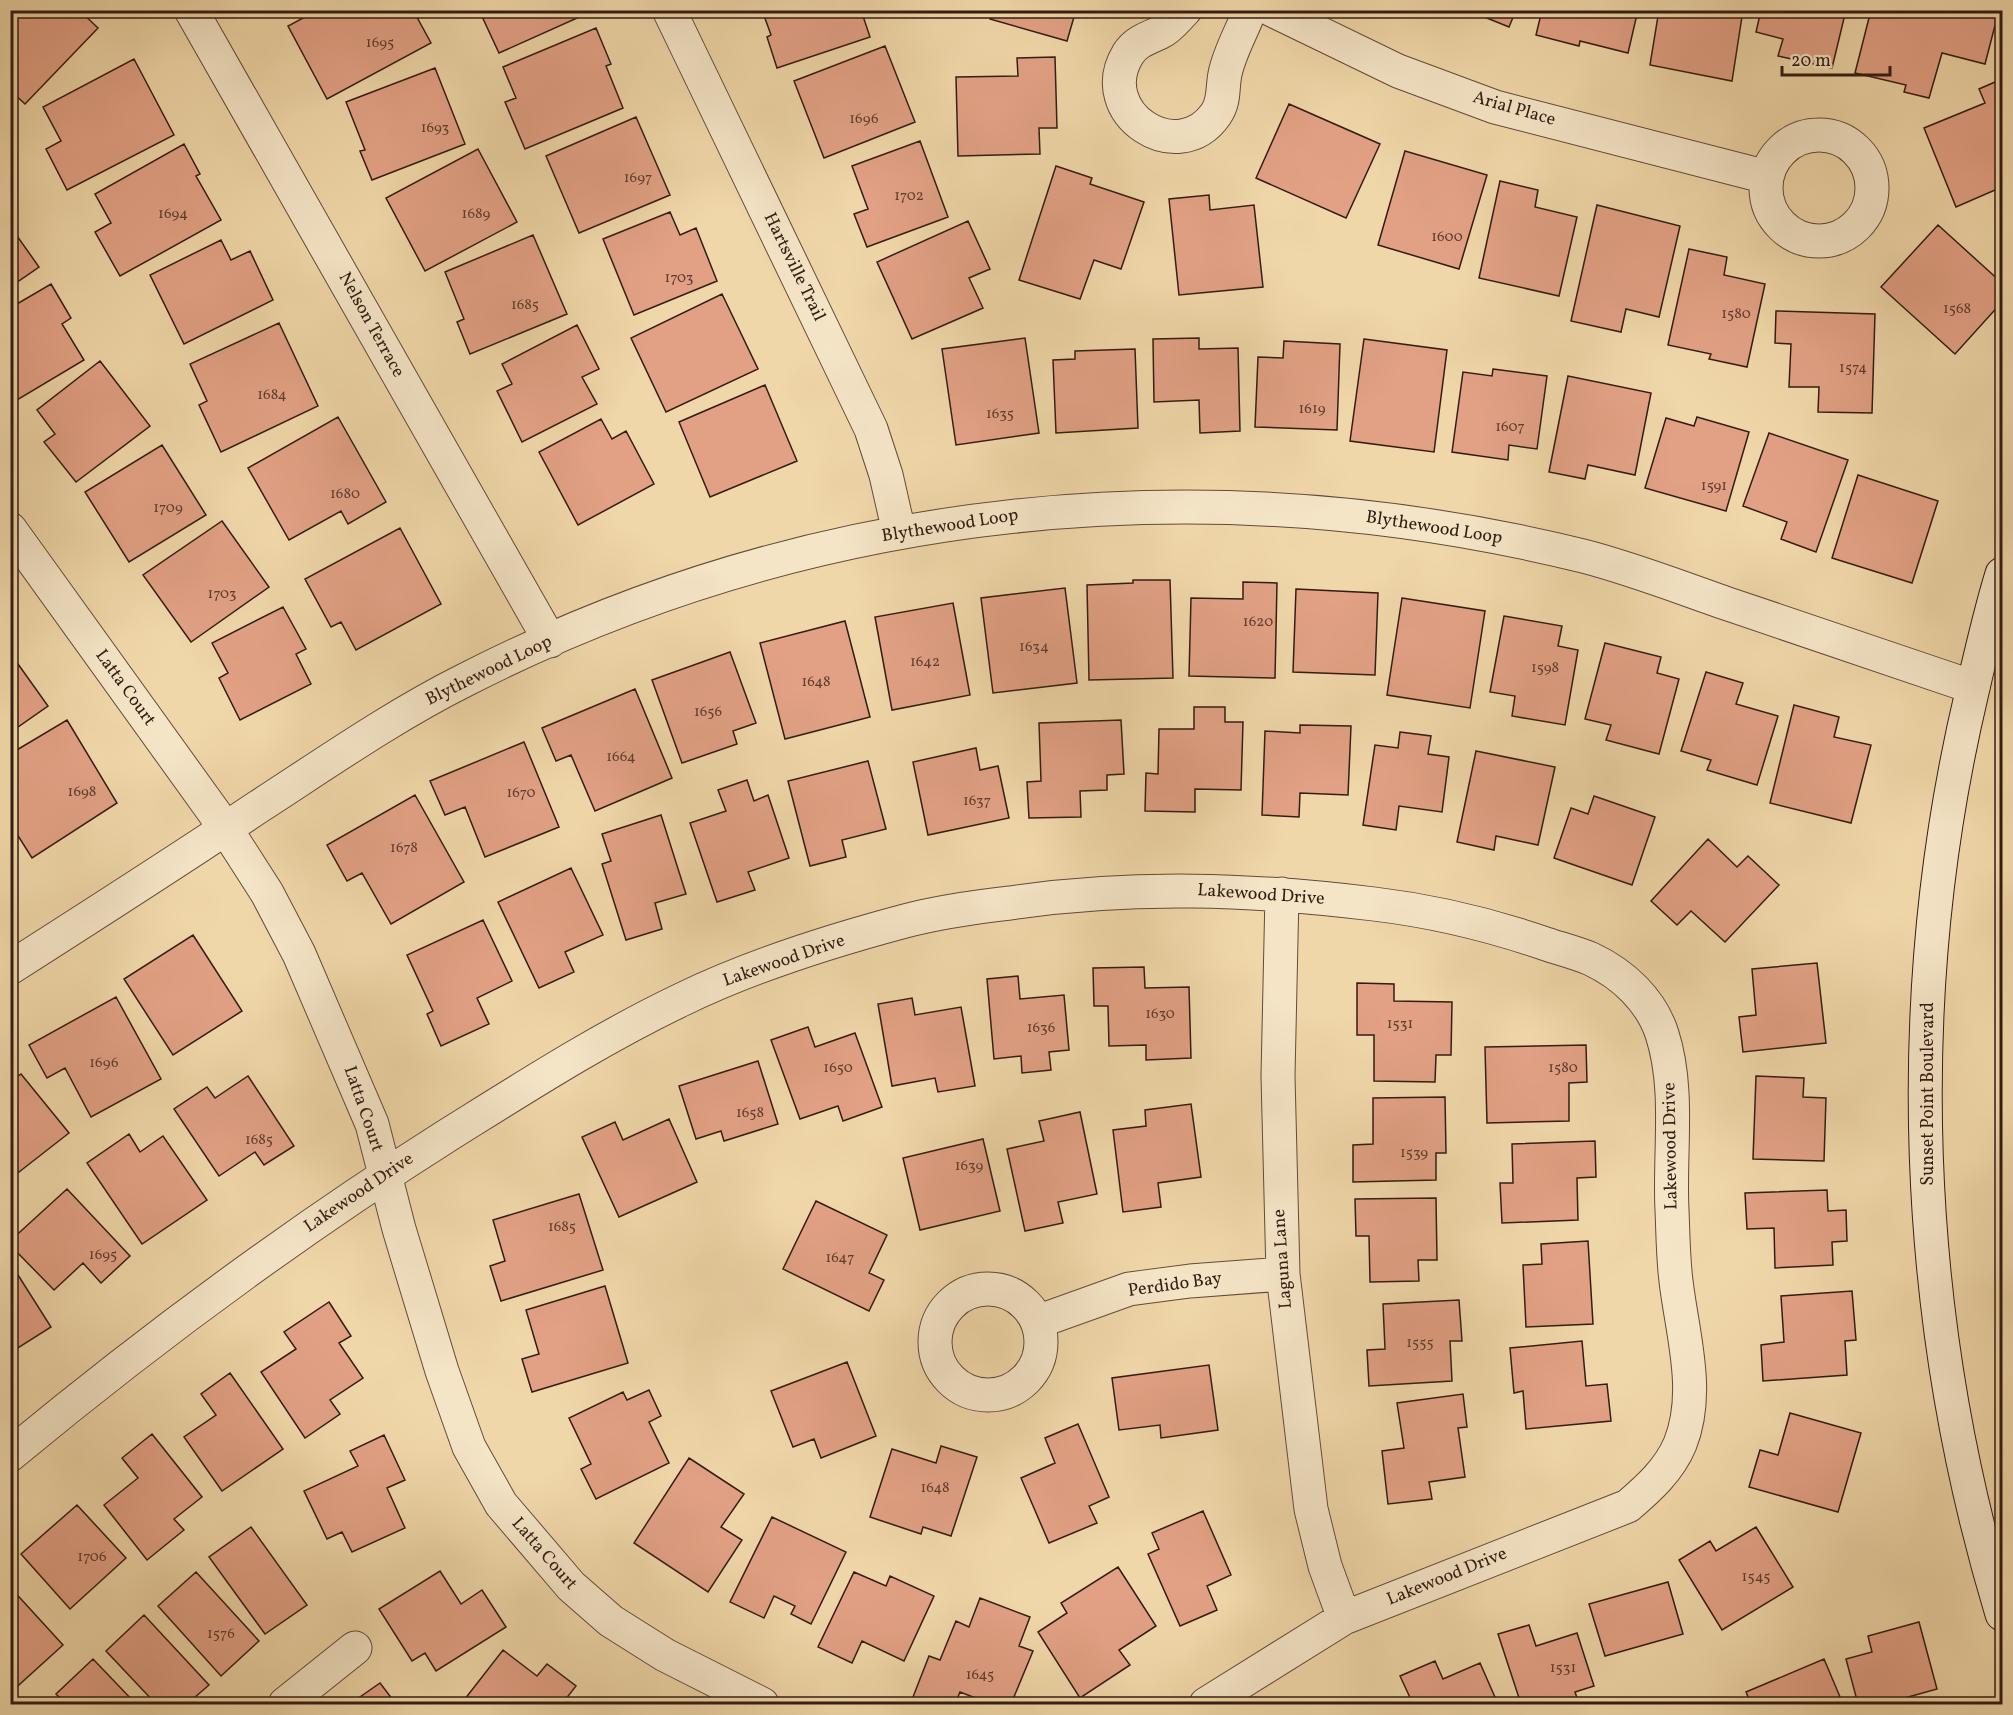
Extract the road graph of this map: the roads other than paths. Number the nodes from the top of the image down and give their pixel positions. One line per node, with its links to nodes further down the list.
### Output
1 (191, 10): 10 (street, Nelson Terrace)
2 (669, 10): 8 (street, Hartsville Trail)
3 (1185, 10): 4 (street)
4 (1250, 10)
5 (1272, 10): 6 (street, Arial Place)
6 (1767, 177)
7 (10, 529): 12 (street, Latta Court)
8 (899, 532): 10 (street, Blythewood Loop); 11 (street, Blythewood Loop)
9 (2002, 574): 11 (street, Sunset Point Boulevard)
10 (550, 641): 12 (street, Blythewood Loop)
11 (1973, 687): 19 (street, Sunset Point Boulevard)
12 (226, 829): 14 (street, Blythewood Loop); 15 (street, Latta Court)
13 (1281, 894): 15 (street, Lakewood Drive); 16 (street, Laguna Lane); 20 (street, Lakewood Drive)
14 (10, 968)
15 (385, 1175): 18 (street, Lakewood Drive); 23 (street, Latta Court)
16 (1282, 1274): 17 (street, Perdido Bay); 20 (street, Laguna Lane)
17 (1037, 1322)
18 (10, 1455)
19 (2002, 1614)
20 (1344, 1618): 24 (street, Lakewood Drive)
21 (354, 1647): 22 (street)
22 (285, 1704)
23 (762, 1704)
24 (1206, 1704)

